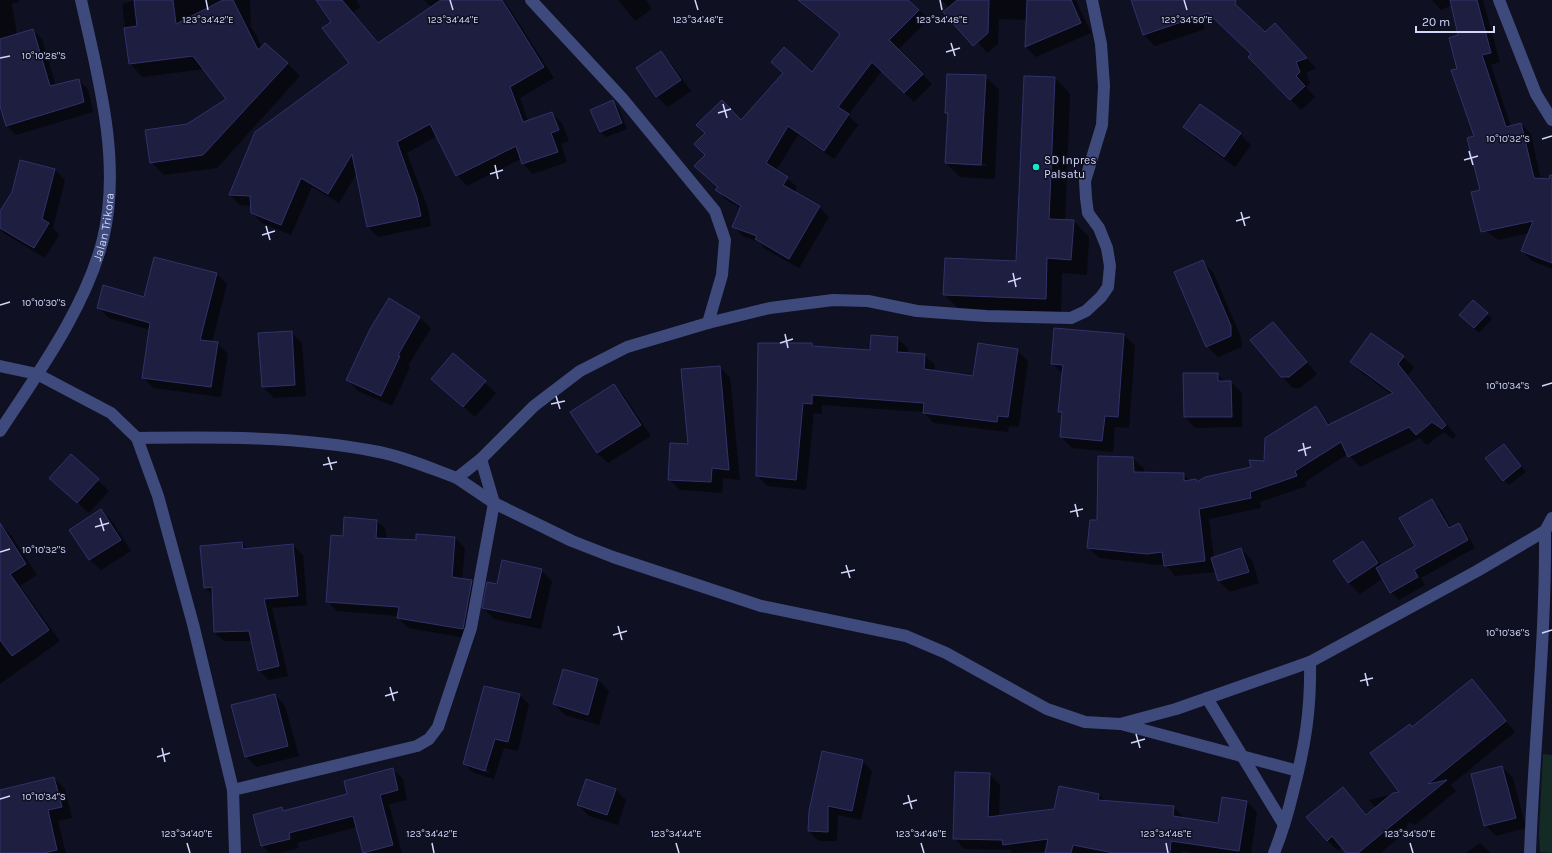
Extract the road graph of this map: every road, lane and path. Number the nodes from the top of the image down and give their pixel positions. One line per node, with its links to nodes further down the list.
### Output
1 (81, 0): 8 (street, Jalan Trikora)
2 (531, 0): 6 (street)
3 (1092, 0): 6 (street)
4 (1499, 0): 5 (street)
5 (1552, 120)
6 (708, 322): 11 (street)
7 (0, 366): 8 (street)
8 (37, 374): 9 (street, Jalan Trikora); 10 (street)
9 (0, 431)
10 (137, 438): 12 (street); 21 (street)
11 (482, 459): 12 (street); 13 (street)
12 (457, 478): 13 (street)
13 (494, 503): 18 (street); 21 (street)
14 (1552, 518): 15 (street)
15 (1545, 530): 16 (street); 25 (street)
16 (1310, 662): 17 (street); 20 (street)
17 (1207, 698): 18 (street); 19 (street)
18 (1120, 724): 19 (street)
19 (1243, 757): 20 (street); 22 (street)
20 (1298, 771): 22 (street)
21 (233, 790): 23 (street)
22 (1284, 825): 24 (street)
23 (235, 853)
24 (1274, 853)
25 (1530, 853)

